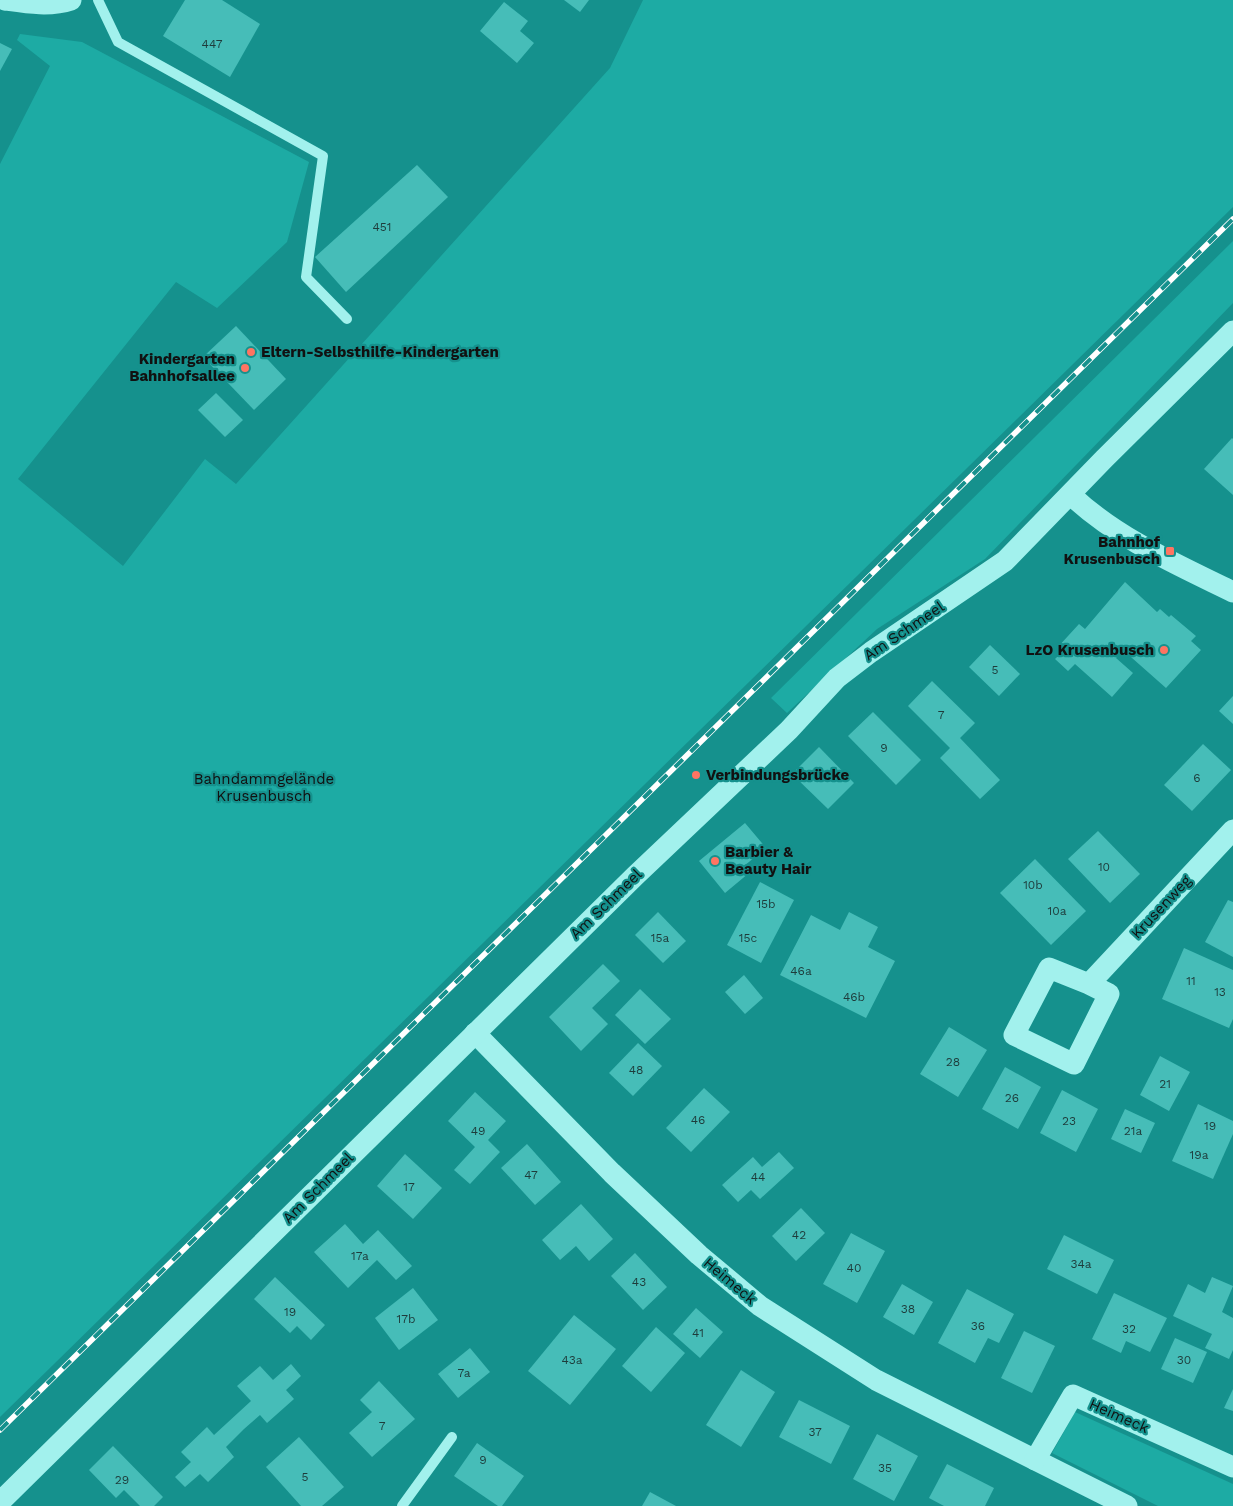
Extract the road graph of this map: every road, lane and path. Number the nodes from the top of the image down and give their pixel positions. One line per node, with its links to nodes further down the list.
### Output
1 (5, 0): 2 (street)
2 (71, 0)
3 (98, 0): 4 (lane)
4 (347, 319)
5 (1233, 331): 6 (street, Am Schmeel)
6 (1071, 496): 7 (street); 10 (street, Am Schmeel)
7 (1233, 592)
8 (1233, 830): 9 (street, Krusenweg)
9 (1089, 984): 9 (street)
10 (474, 1033): 12 (street, Heimeck); 14 (street, Am Schmeel)
11 (452, 1437): 15 (lane)
12 (1036, 1460): 13 (street, Heimeck); 16 (street, Heimeck)
13 (1233, 1467)
14 (0, 1502)
15 (402, 1506)
16 (1127, 1506)

